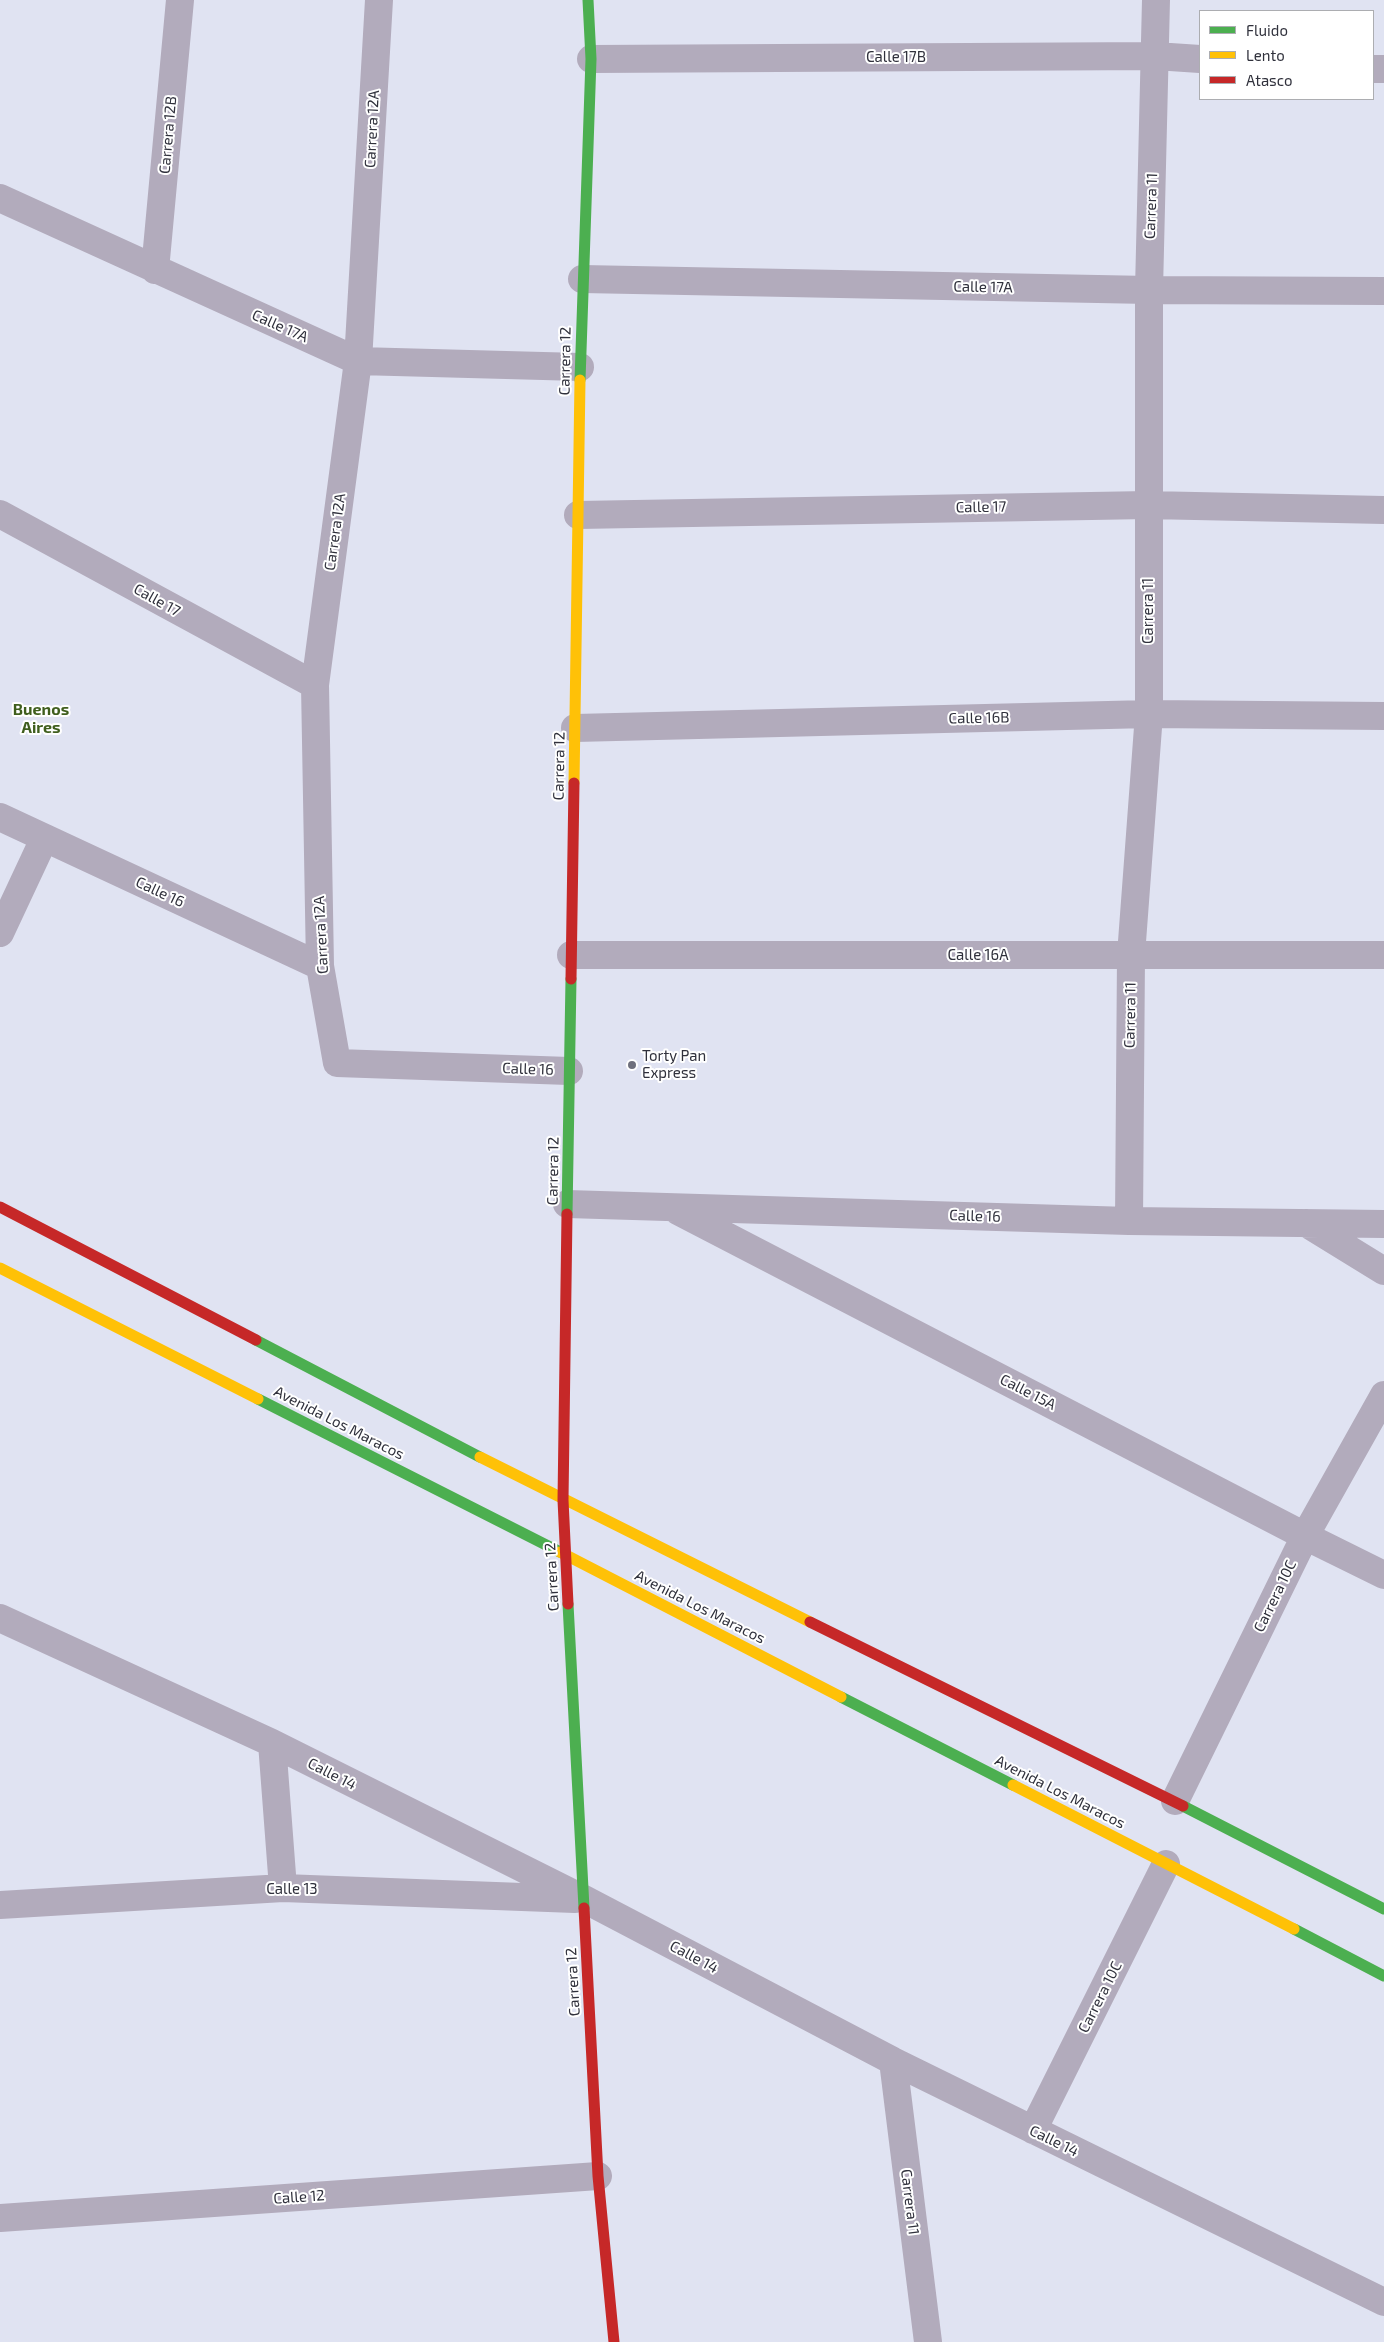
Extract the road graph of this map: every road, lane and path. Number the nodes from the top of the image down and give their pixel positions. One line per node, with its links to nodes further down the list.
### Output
1 (180, 0): 9 (street, Carrera 12B)
2 (379, 0): 13 (street, Carrera 12A)
3 (588, 0): 6 (street, Carrera 12)
4 (1156, 0): 5 (street, Carrera 11)
5 (1156, 56): 6 (street, Calle 17B); 7 (street, Calle 17B); 11 (street, Carrera 11)
6 (592, 59): 10 (street, Carrera 12)
7 (1199, 59)
8 (0, 198): 9 (street, Calle 17A)
9 (156, 270): 13 (street, Calle 17A)
10 (582, 279): 11 (street, Calle 17A); 14 (street, Carrera 12)
11 (1149, 290): 12 (street, Calle 17A); 15 (street, Carrera 11)
12 (1384, 291)
13 (358, 362): 14 (street, Calle 17A); 19 (street, Carrera 12A)
14 (580, 367): 18 (street, Carrera 12)
15 (1148, 504): 16 (street, Calle 17); 18 (street, Calle 17); 20 (street, Carrera 11)
16 (1384, 510)
17 (0, 514): 19 (street, Calle 17)
18 (578, 515): 22 (street, Carrera 12)
19 (315, 685): 29 (street, Carrera 12A)
20 (1149, 714): 21 (street, Calle 16B); 22 (street, Calle 16B); 27 (street, Carrera 11)
21 (1384, 716)
22 (575, 728): 26 (street, Carrera 12)
23 (0, 817): 24 (street, Calle 16)
24 (44, 839): 25 (street); 29 (street, Calle 16)
25 (0, 933)
26 (571, 955): 27 (street, Calle 16A); 31 (street, Carrera 12)
27 (1131, 955): 28 (street, Calle 16A); 35 (street, Carrera 11)
28 (1384, 955)
29 (320, 966): 30 (street, Carrera 12A)
30 (337, 1063): 31 (street, Calle 16)
31 (569, 1070): 32 (street, Carrera 12)
32 (567, 1204): 34 (street, Calle 16); 41 (street, Carrera 12)
33 (0, 1207): 41 (street)
34 (672, 1208): 35 (street, Calle 16); 42 (street, Calle 15A)
35 (1128, 1221): 36 (street, Calle 16)
36 (1305, 1223): 37 (street, Calle 16); 39 (street)
37 (1384, 1224)
38 (0, 1268): 43 (street, Avenida Los Maracos)
39 (1384, 1271)
40 (1384, 1395): 42 (street, Carrera 10C)
41 (563, 1500): 43 (street, Carrera 12); 47 (street)
42 (1305, 1536): 44 (street, Calle 15A); 47 (street, Carrera 10C)
43 (566, 1555): 48 (street, Avenida Los Maracos); 50 (street, Carrera 12)
44 (1384, 1575)
45 (0, 1618): 46 (street, Calle 14)
46 (272, 1743): 49 (street); 50 (street, Calle 14)
47 (1174, 1801): 52 (street)
48 (1166, 1864): 53 (street, Avenida Los Maracos); 55 (street, Carrera 10C)
49 (283, 1888): 50 (street, Calle 13); 51 (street, Calle 13)
50 (584, 1899): 54 (street, Calle 14); 56 (street, Carrera 12)
51 (0, 1905)
52 (1384, 1909)
53 (1384, 1976)
54 (893, 2061): 55 (street, Calle 14); 60 (street, Carrera 11)
55 (1033, 2130): 58 (street, Calle 14)
56 (598, 2176): 57 (street, Calle 12); 59 (street, Carrera 12)
57 (0, 2218)
58 (1384, 2302)
59 (614, 2342)
60 (928, 2342)

